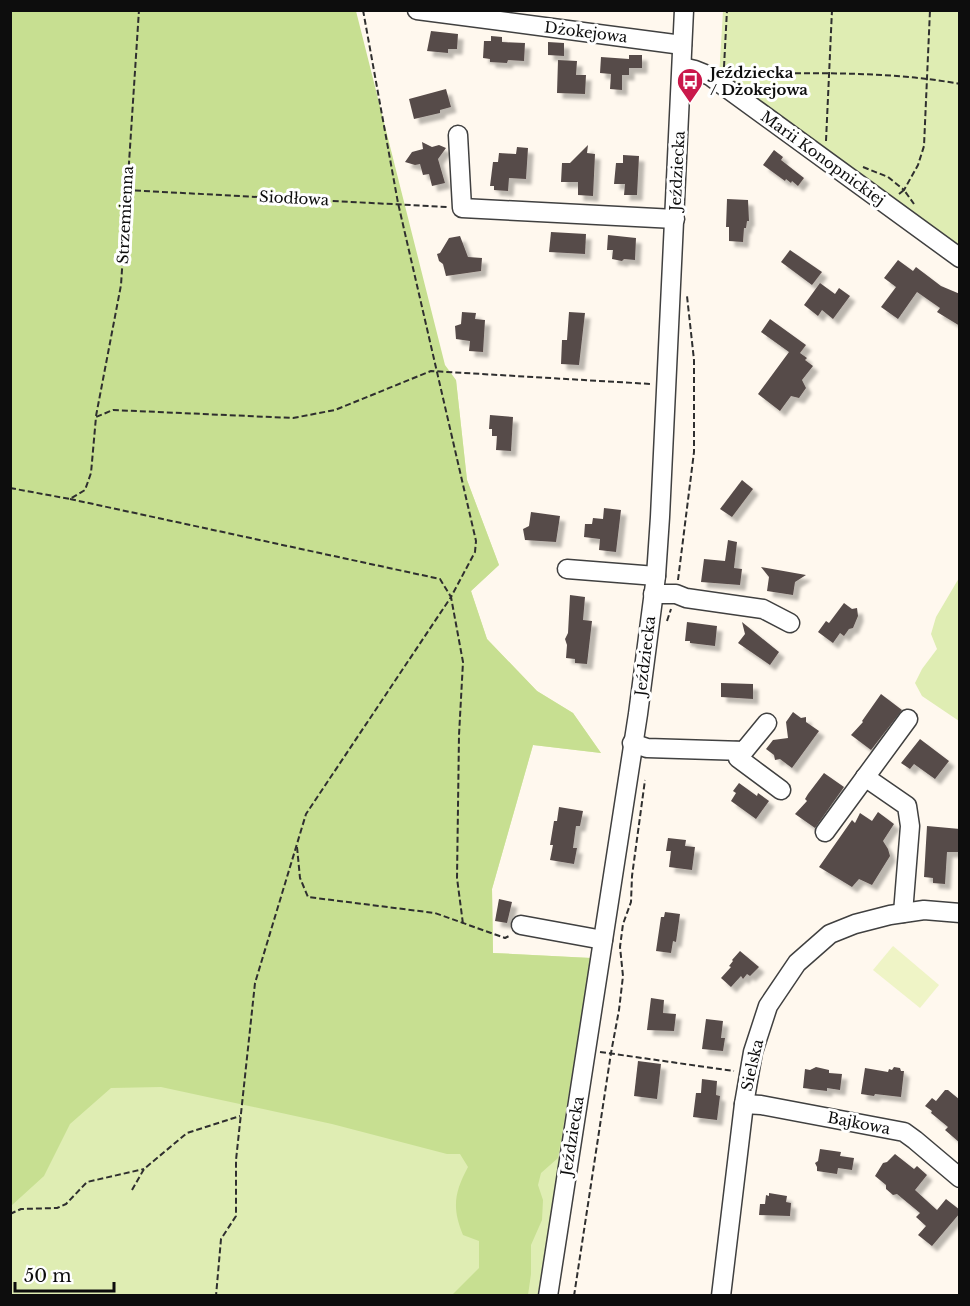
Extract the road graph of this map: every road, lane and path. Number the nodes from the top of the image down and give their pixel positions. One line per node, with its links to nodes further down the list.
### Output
1 (139, 10): 16 (path, Strzemienna)
2 (363, 10): 17 (path)
3 (417, 10): 8 (street, Dżokejowa)
4 (684, 10): 8 (street, Jeździecka)
5 (727, 10): 10 (path)
6 (832, 10): 10 (path)
7 (930, 10): 11 (path)
8 (682, 45): 9 (street, Jeździecka)
9 (682, 67): 19 (street, Jeździecka); 20 (street, Marii Konopnickiej)
10 (829, 74): 11 (path); 14 (path)
11 (928, 78): 12 (path); 15 (path)
12 (960, 84)
13 (458, 135): 18 (street)
14 (829, 147)
15 (857, 165)
16 (126, 190): 17 (path, Siodłowa); 23 (path, Strzemienna)
17 (398, 203): 18 (path, Siodłowa); 21 (path)
18 (462, 208): 19 (street)
19 (675, 219): 22 (street, Jeździecka)
20 (960, 258)
21 (437, 371): 22 (path); 23 (path); 28 (path)
22 (666, 385): 27 (street, Jeździecka)
23 (96, 417): 25 (path, Strzemienna)
24 (10, 488): 25 (path)
25 (70, 499): 28 (path)
26 (567, 569): 27 (street)
27 (654, 585): 29 (street); 32 (street, Jeździecka)
28 (451, 597): 37 (path); 40 (path)
29 (790, 623)
30 (908, 719): 34 (street)
31 (767, 723): 33 (street)
32 (632, 743): 33 (street); 42 (street, Jeździecka)
33 (736, 751): 35 (street)
34 (866, 777): 36 (street); 38 (street)
35 (781, 790)
36 (825, 832)
37 (297, 844): 40 (path); 46 (path)
38 (903, 913): 39 (street, Sielska); 44 (street, Sielska)
39 (960, 913)
40 (463, 924): 41 (path)
41 (529, 926): 42 (street)
42 (603, 940): 43 (street, Jeździecka)
43 (585, 1052): 44 (path); 52 (street, Jeździecka)
44 (749, 1073): 45 (street, Sielska)
45 (744, 1104): 48 (street, Bajkowa); 53 (street, Sielska)
46 (240, 1116): 47 (path); 51 (path)
47 (144, 1169): 49 (path); 50 (path)
48 (960, 1178)
49 (132, 1190)
50 (10, 1214)
51 (216, 1296)
52 (548, 1296)
53 (722, 1296)

